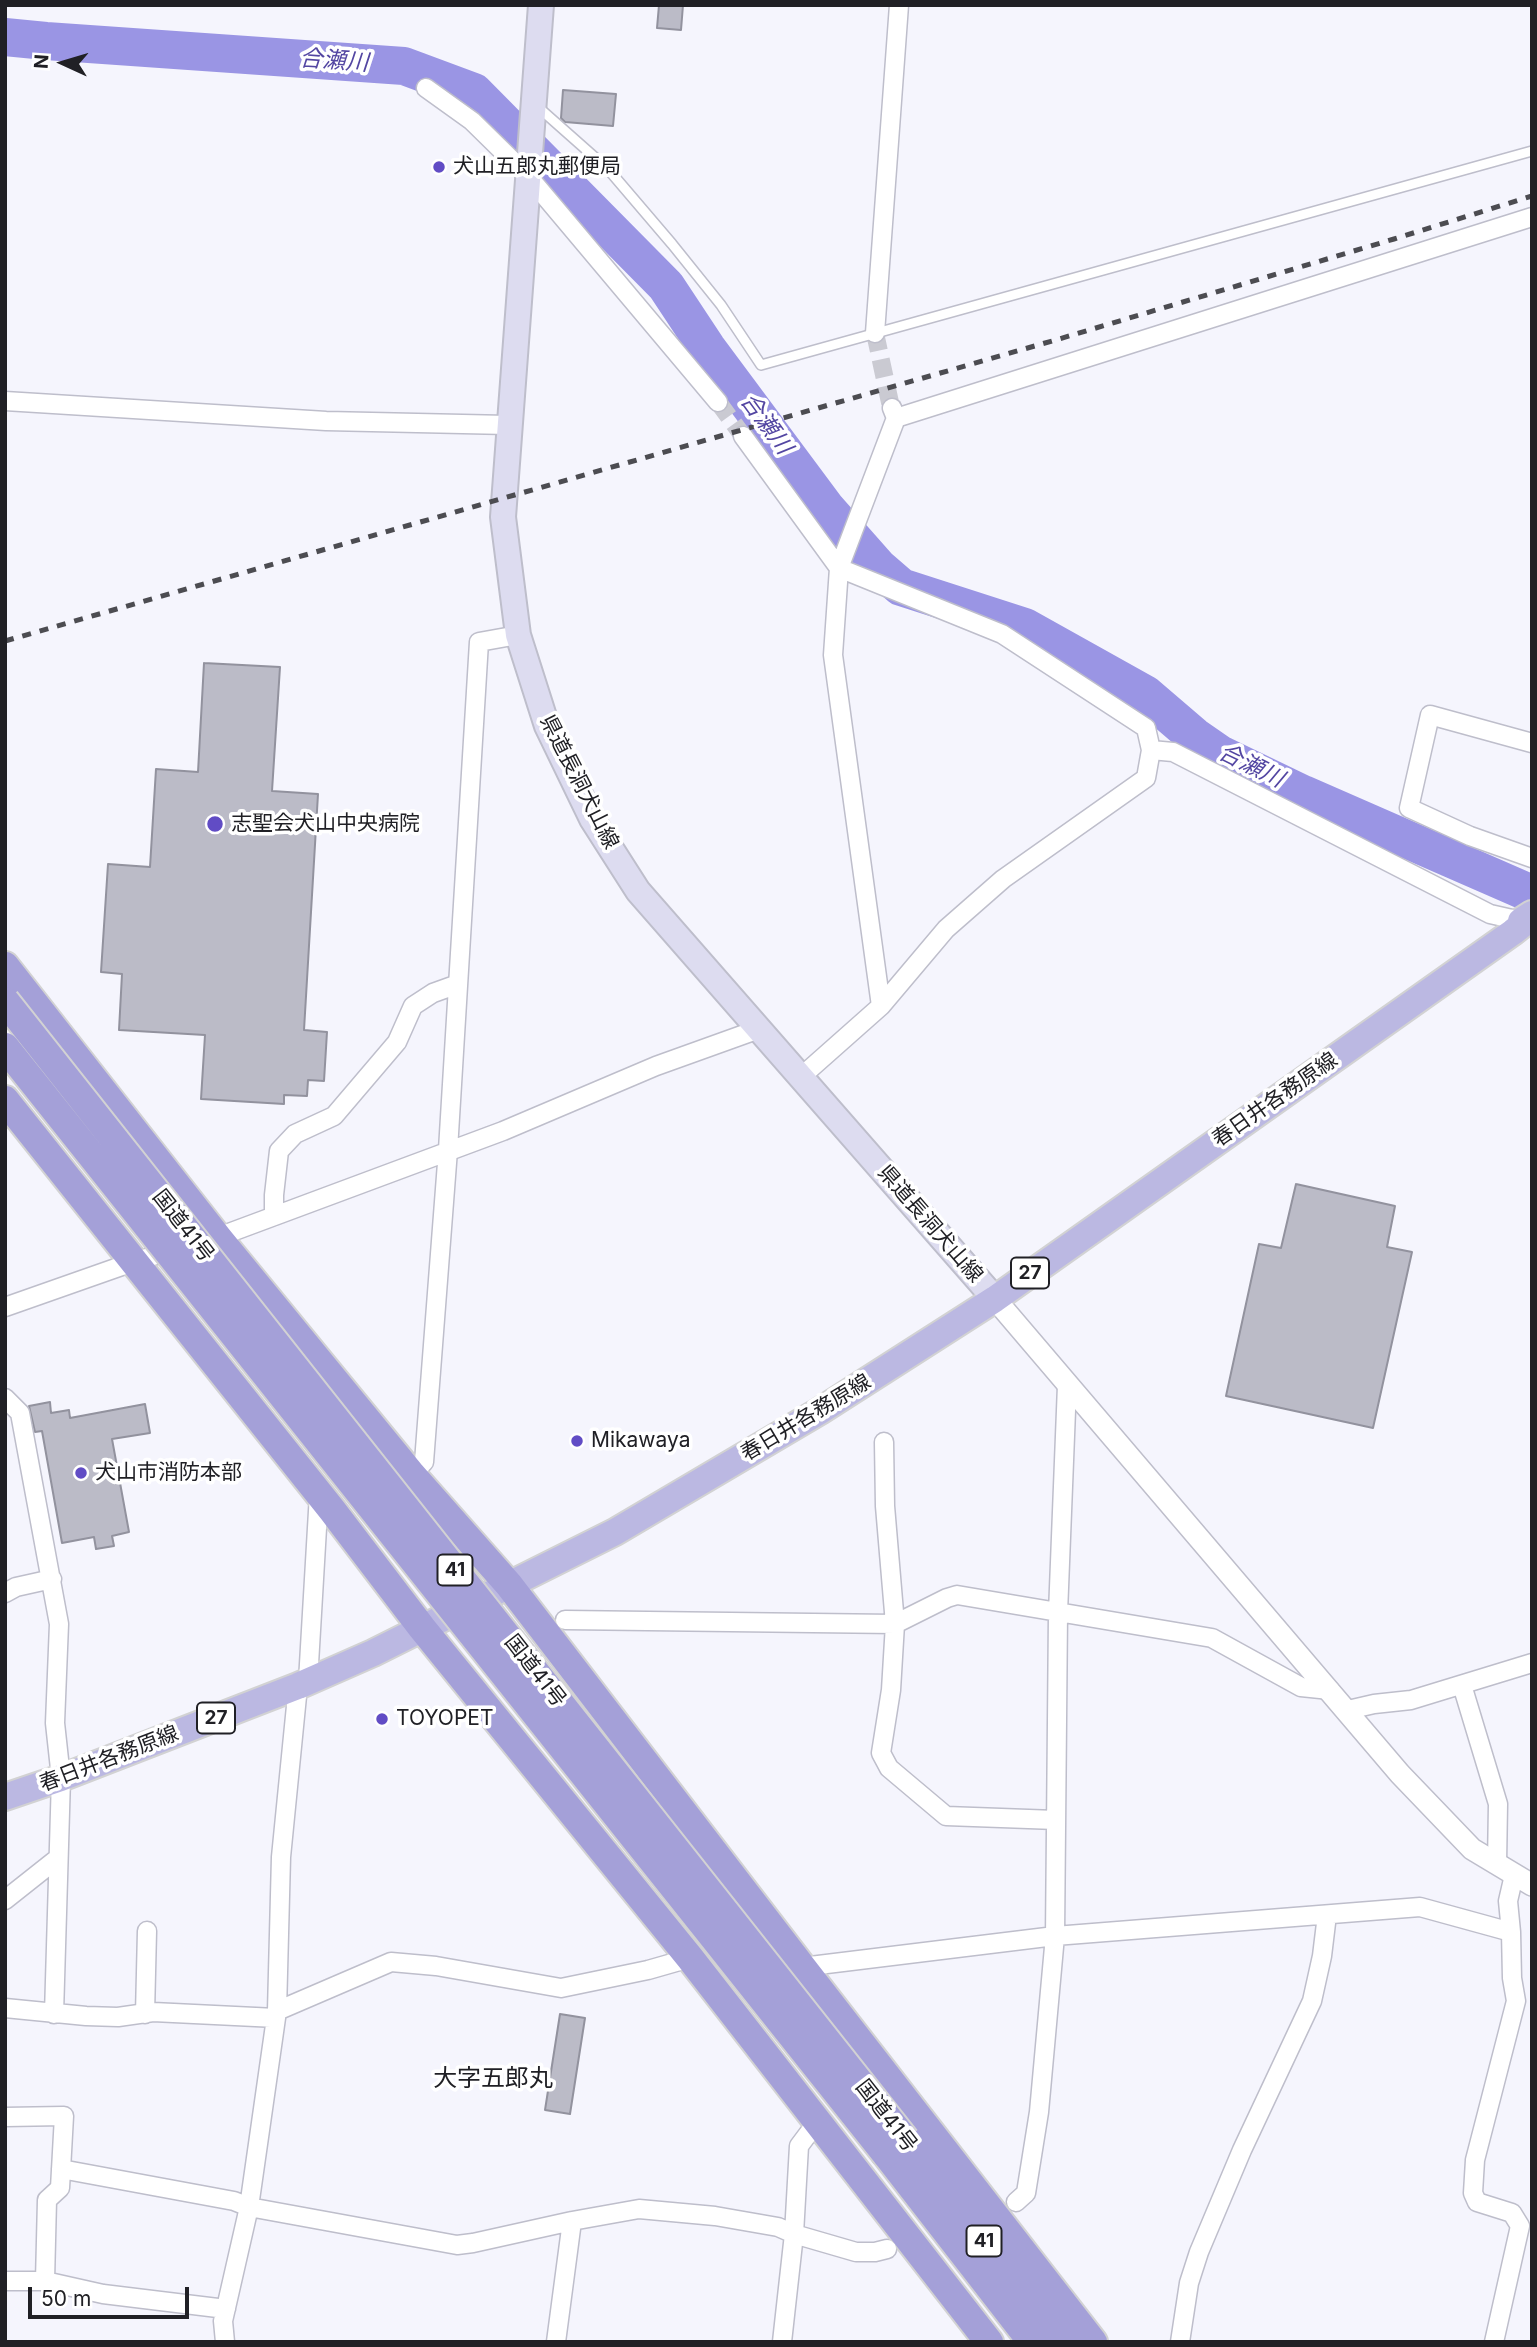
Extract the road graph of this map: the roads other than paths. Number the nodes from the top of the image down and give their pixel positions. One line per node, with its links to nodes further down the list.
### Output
1 (541, 5): 4 (main road, 県道長洞犬山線)
2 (899, 5): 8 (street)
3 (426, 88): 6 (street)
4 (534, 103): 6 (main road, 県道長洞犬山線); 8 (lane)
5 (1532, 151): 8 (lane)
6 (528, 176): 10 (street); 11 (main road, 県道長洞犬山線)
7 (1532, 217): 13 (street)
8 (875, 333)
9 (5, 401): 11 (street)
10 (718, 402)
11 (508, 425): 14 (main road, 県道長洞犬山線)
12 (743, 436): 13 (street)
13 (839, 568): 16 (street); 22 (street)
14 (518, 635): 20 (street); 23 (main road, 県道長洞犬山線)
15 (1532, 743): 17 (street)
16 (1151, 750): 18 (street); 22 (street)
17 (1532, 858)
18 (1527, 922): 31 (main road, 春日井各務原線 / 27)
19 (5, 966): 29 (highway)
20 (458, 984): 27 (street); 28 (street)
21 (5, 1001): 68 (highway, 国道41号 / 41, bridge)
22 (881, 1006): 25 (street)
23 (759, 1029): 25 (main road, 県道長洞犬山線); 27 (street)
24 (5, 1047): 68 (highway, 国道41号 / 41, bridge)
25 (802, 1076): 31 (main road, 県道長洞犬山線)
26 (5, 1100): 30 (highway)
27 (448, 1150): 28 (street); 36 (street)
28 (274, 1216): 29 (street)
29 (218, 1238): 30 (street); 36 (highway)
30 (133, 1262): 32 (street); 37 (highway)
31 (995, 1298): 33 (street); 39 (main road, 春日井各務原線 / 27)
32 (5, 1307)
33 (1067, 1385): 41 (street); 48 (street)
34 (5, 1398): 38 (street)
35 (884, 1442): 43 (street)
36 (412, 1475): 39 (highway)
37 (319, 1494): 44 (highway); 46 (street)
38 (52, 1578): 40 (street); 50 (street)
39 (509, 1585): 44 (main road, 春日井各務原線 / 27); 61 (highway)
40 (5, 1593)
41 (1058, 1613): 43 (street); 48 (street); 52 (street)
42 (565, 1620): 43 (street)
43 (895, 1624): 52 (street)
44 (422, 1628): 46 (main road, 春日井各務原線 / 27); 60 (highway)
45 (1532, 1663): 47 (street)
46 (303, 1684): 50 (main road, 春日井各務原線 / 27); 65 (street)
47 (1462, 1685): 49 (street); 54 (street)
48 (1330, 1690): 49 (street)
49 (1348, 1710): 54 (street)
50 (61, 1778): 51 (main road, 春日井各務原線 / 27); 53 (street)
51 (5, 1797)
52 (1056, 1820): 59 (street)
53 (58, 1858): 55 (street); 63 (street)
54 (1514, 1875): 58 (street)
55 (5, 1900)
56 (1327, 1915): 58 (street); 59 (street); 85 (street)
57 (147, 1931): 64 (street)
58 (1511, 1932): 86 (street)
59 (1055, 1936): 61 (street); 70 (street)
60 (690, 1958): 65 (street); 67 (highway)
61 (802, 1967): 84 (highway)
62 (5, 2008): 63 (street)
63 (54, 2014): 64 (street)
64 (145, 2014): 65 (street)
65 (277, 2014): 71 (street)
66 (5, 2118): 69 (street)
67 (817, 2122): 73 (street); 81 (highway)
68 (895, 2147): 82 (highway, 国道41号 / 41); 83 (highway, 国道41号 / 41)
69 (61, 2169): 71 (street); 76 (street)
70 (1016, 2202)
71 (249, 2207): 72 (street); 77 (street)
72 (572, 2221): 73 (street); 79 (street)
73 (794, 2234): 74 (street); 80 (street)
74 (887, 2249)
75 (5, 2281): 76 (street)
76 (45, 2281): 77 (street)
77 (226, 2309): 78 (street)
78 (225, 2342)
79 (556, 2342)
80 (782, 2342)
81 (989, 2342)
82 (1032, 2342)
83 (1064, 2342)
84 (1093, 2342)
85 (1180, 2342)
86 (1494, 2342)

